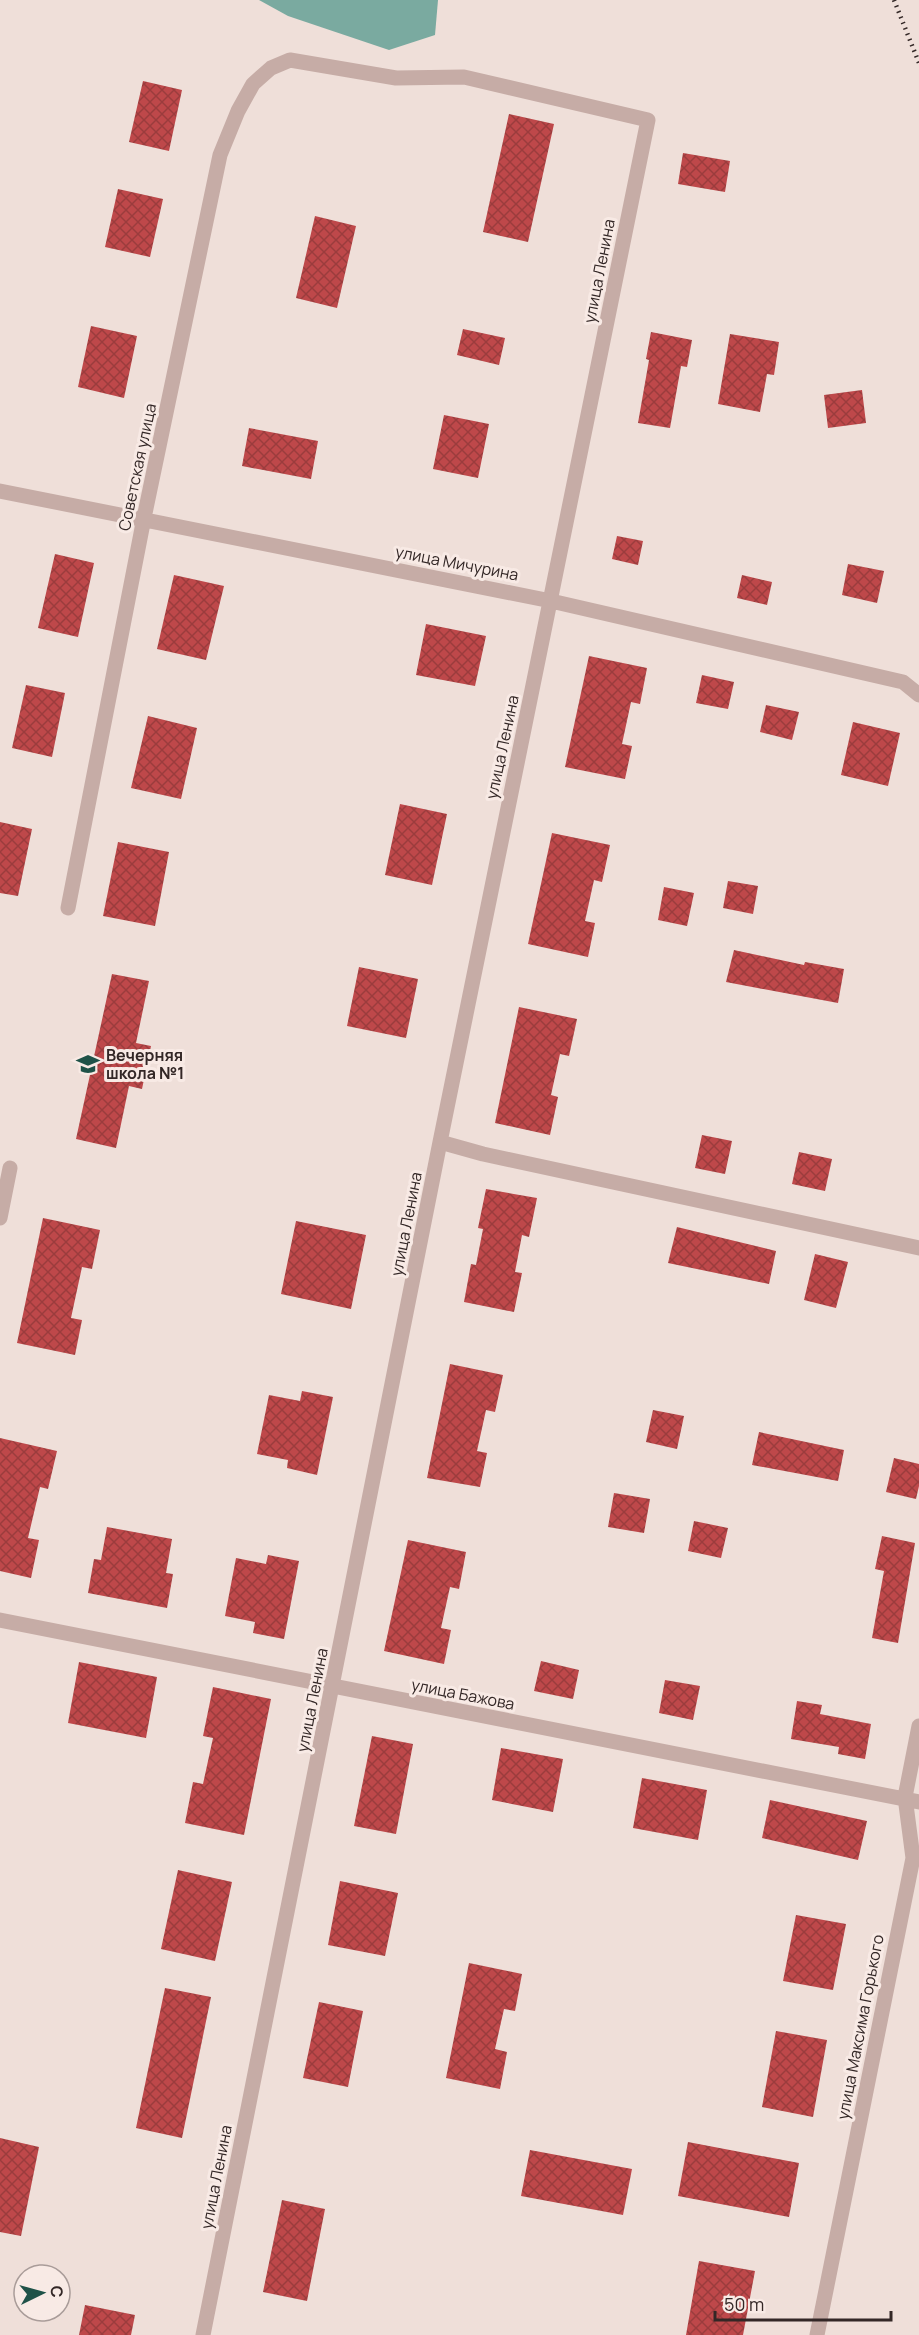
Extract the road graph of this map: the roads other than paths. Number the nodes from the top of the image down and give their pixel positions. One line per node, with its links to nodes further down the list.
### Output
1 (648, 120): 3 (street, Советская улица); 4 (street, улица Ленина)
2 (0, 491): 3 (street, улица Мичурина)
3 (144, 518): 4 (street, улица Мичурина); 6 (street, Советская улица)
4 (551, 601): 5 (street, улица Мичурина); 7 (street, улица Ленина)
5 (919, 694)
6 (68, 908)
7 (440, 1142): 10 (street); 12 (street, улица Ленина)
8 (10, 1168): 9 (street)
9 (0, 1218)
10 (919, 1248)
11 (0, 1620): 12 (street, улица Бажова)
12 (333, 1686): 14 (street, улица Бажова); 15 (street, улица Ленина)
13 (919, 1726): 14 (street, улица Максима Горького)
14 (912, 1800): 16 (street, улица Максима Горького)
15 (203, 2335)
16 (817, 2335)

